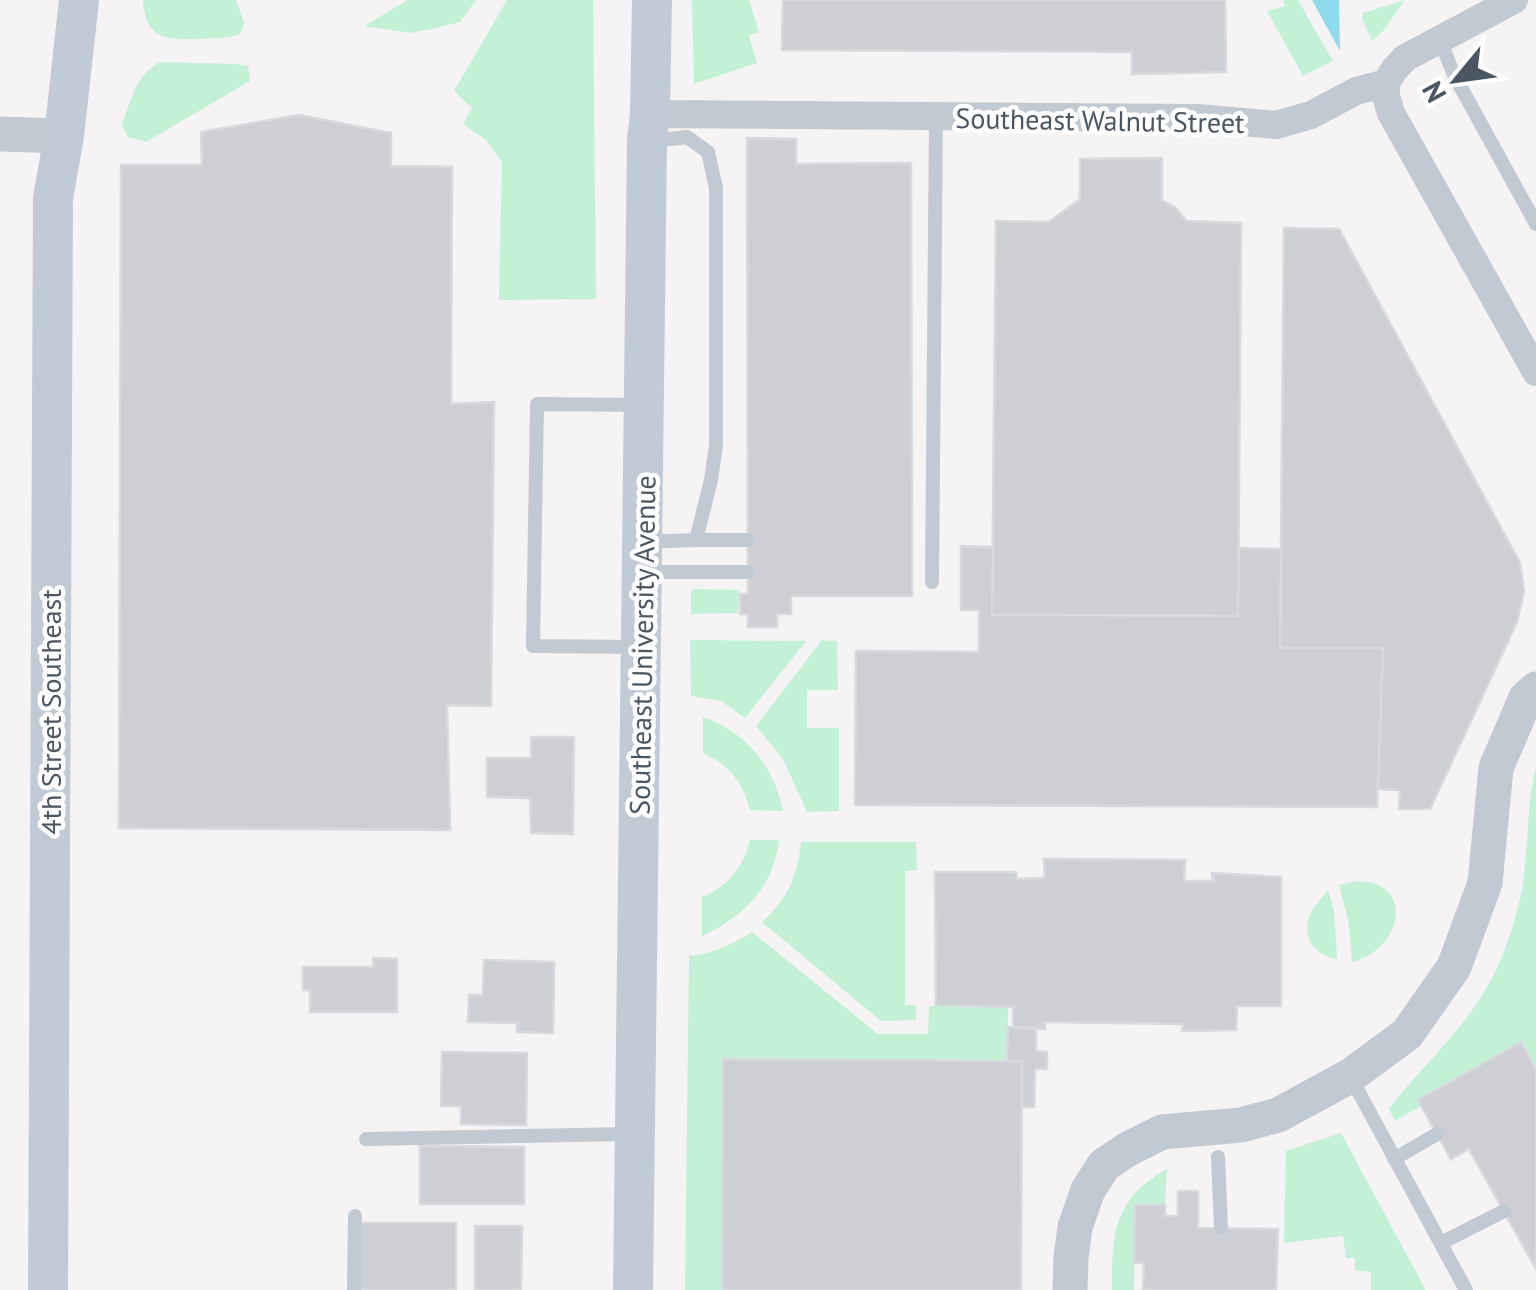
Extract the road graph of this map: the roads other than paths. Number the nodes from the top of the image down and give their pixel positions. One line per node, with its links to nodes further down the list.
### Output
1 (79, 0): 10 (main road, 4th Street Southeast)
2 (633, 0): 8 (main road)
3 (652, 0): 8 (main road, Southeast University Avenue)
4 (1514, 0): 5 (street, Southeast Walnut Street)
5 (1440, 40): 6 (street, Southeast Walnut Street); 11 (lane)
6 (1386, 83): 7 (street, Southeast Walnut Street); 12 (street)
7 (936, 116): 8 (street, Southeast Walnut Street); 18 (lane)
8 (649, 128): 13 (main road, Southeast University Avenue); 14 (lane)
9 (0, 134): 10 (street)
10 (64, 136): 31 (main road, 4th Street Southeast)
11 (1536, 224)
12 (1536, 372)
13 (645, 404): 16 (main road, Southeast University Avenue); 19 (lane)
14 (696, 540): 15 (lane); 16 (lane)
15 (748, 540)
16 (643, 557): 17 (lane); 19 (main road, Southeast University Avenue)
17 (748, 572)
18 (932, 582)
19 (642, 646): 22 (main road, Southeast University Avenue)
20 (1536, 689): 21 (street)
21 (1350, 1076): 26 (lane); 34 (street)
22 (636, 1134): 24 (lane); 33 (main road, Southeast University Avenue)
23 (1437, 1134): 26 (lane)
24 (366, 1139)
25 (1218, 1157): 29 (lane)
26 (1394, 1158): 30 (lane)
27 (1504, 1211): 30 (lane)
28 (355, 1216): 32 (lane)
29 (1221, 1228)
30 (1441, 1243): 35 (lane)
31 (48, 1290)
32 (354, 1290)
33 (633, 1290)
34 (1070, 1290)
35 (1466, 1290)

